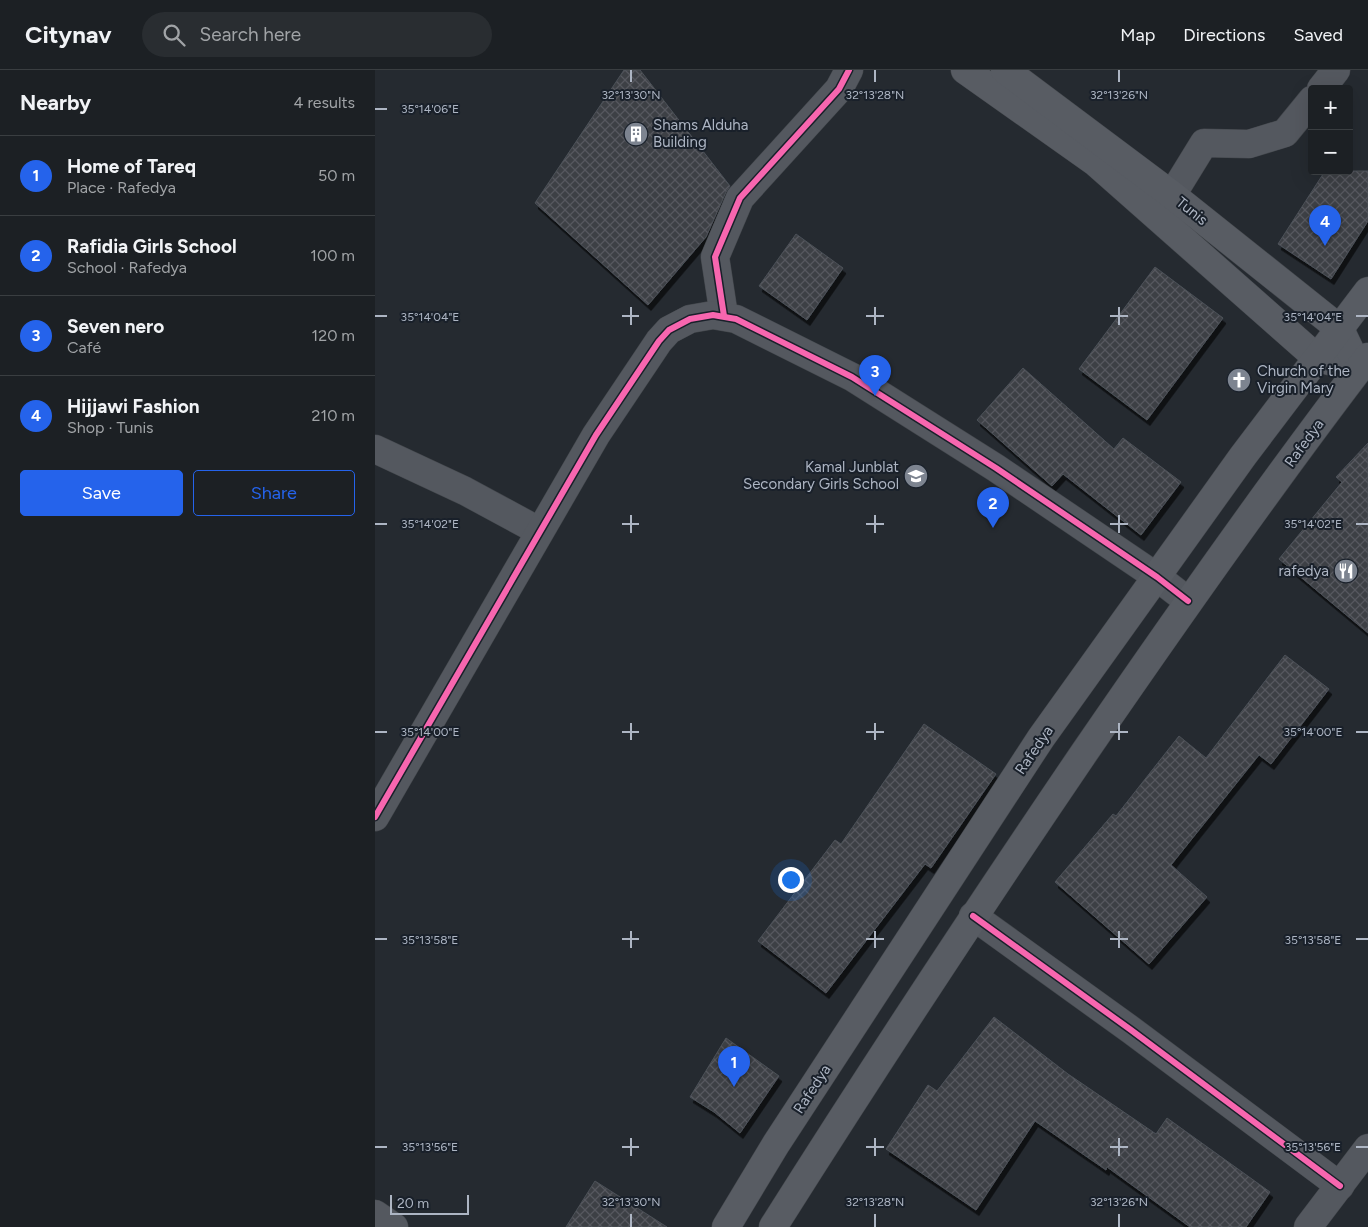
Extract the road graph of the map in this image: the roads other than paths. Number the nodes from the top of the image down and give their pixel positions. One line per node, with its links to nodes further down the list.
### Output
1 (849, 70): 9 (street)
2 (965, 70): 11 (main road)
3 (1005, 70): 7 (main road, Tunis)
4 (1336, 70): 5 (street)
5 (1324, 85)
6 (1308, 105): 7 (street)
7 (1172, 195): 10 (main road, Tunis)
8 (1368, 291): 10 (main road, Rafedya)
9 (724, 316): 14 (street); 15 (street)
10 (1339, 329): 11 (main road, Rafedya); 12 (main road, Tunis)
11 (1317, 358): 12 (main road); 15 (main road, Rafedya)
12 (1363, 363): 16 (main road, Rafedya)
13 (375, 449): 14 (street)
14 (539, 531): 17 (street)
15 (1157, 577): 16 (street); 23 (main road, Rafedya)
16 (1188, 601): 18 (main road, Rafedya)
17 (375, 816)
18 (973, 916): 20 (street); 24 (main road, Rafedya)
19 (1368, 1148): 20 (street)
20 (1339, 1186): 25 (street)
21 (375, 1214): 22 (street)
22 (393, 1227)
23 (726, 1227)
24 (773, 1227)
25 (1308, 1227)

